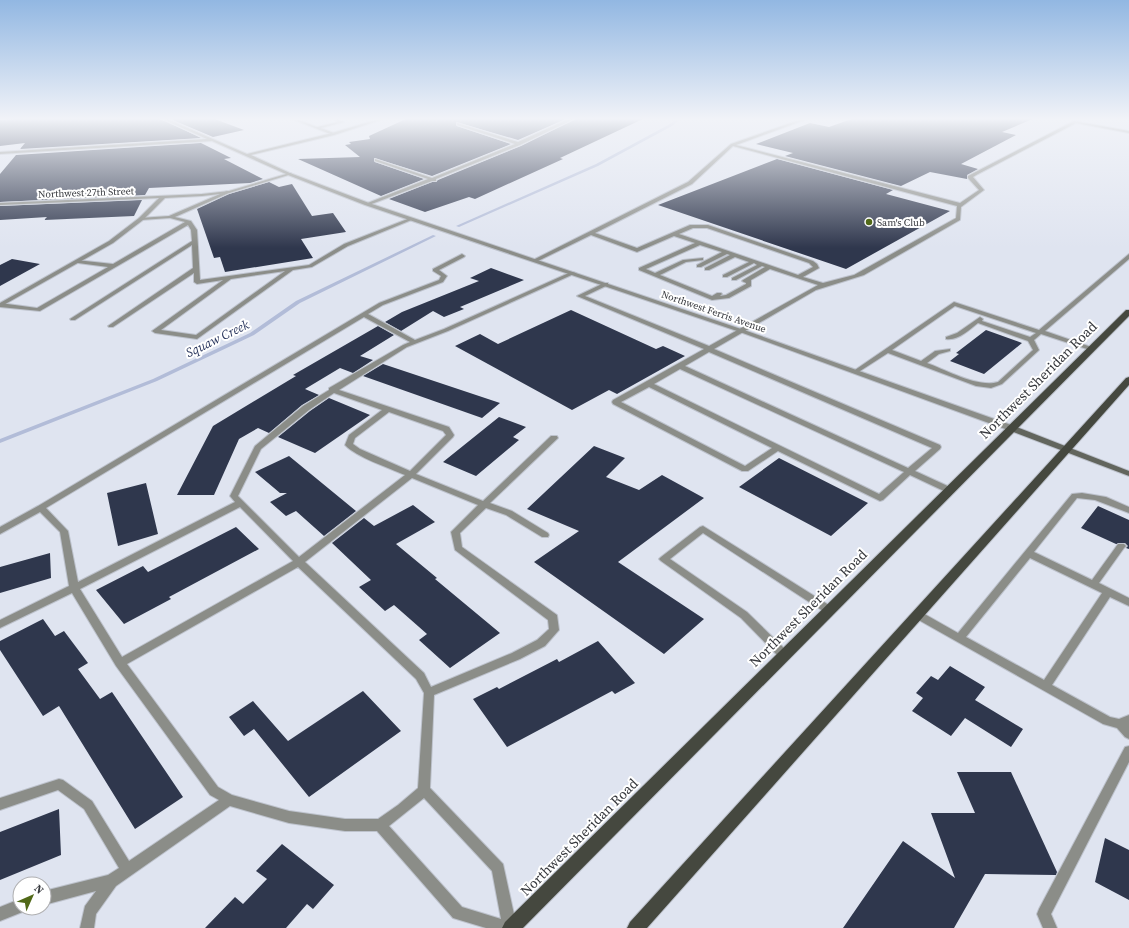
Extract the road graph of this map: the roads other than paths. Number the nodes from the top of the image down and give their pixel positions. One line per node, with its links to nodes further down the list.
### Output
1 (261, 161): 7 (street, Northwest Ferris Avenue)
2 (381, 161): 8 (street)
3 (478, 161): 8 (street)
4 (714, 161): 18 (street)
5 (794, 161): 13 (street)
6 (999, 161): 13 (street)
7 (290, 174): 9 (street, Northwest 27th Street); 12 (street, Northwest Ferris Avenue)
8 (434, 180): 12 (street)
9 (228, 192): 10 (street, Northwest 27th Street); 14 (street)
10 (163, 197): 11 (street, Northwest 27th Street); 15 (street)
11 (0, 204)
12 (367, 204): 16 (street, Northwest Ferris Avenue)
13 (960, 205): 52 (street)
14 (170, 217): 15 (street); 17 (street)
15 (141, 219): 28 (street)
16 (412, 219): 29 (street, Northwest Ferris Avenue); 37 (street)
17 (189, 222): 20 (street); 33 (street)
18 (591, 232): 19 (street); 29 (street)
19 (674, 234): 21 (street); 44 (street)
20 (194, 242): 36 (street); 63 (street)
21 (700, 243): 22 (street); 40 (street)
22 (720, 250): 23 (street); 27 (street)
23 (727, 252): 24 (street); 34 (street)
24 (735, 255): 30 (street); 38 (street)
25 (462, 256): 61 (street)
26 (1129, 256): 67 (street)
27 (701, 259): 31 (street); 40 (street)
28 (78, 260): 33 (street); 59 (street)
29 (536, 260): 39 (street, Northwest Ferris Avenue)
30 (754, 262): 32 (street); 41 (street)
31 (692, 264)
32 (762, 264): 35 (street); 46 (street)
33 (114, 266): 59 (street)
34 (699, 266)
35 (770, 267): 44 (street); 47 (street)
36 (196, 269): 42 (street); 65 (street)
37 (292, 269): 42 (street); 42 (street)
38 (707, 269)
39 (573, 273): 50 (street, Northwest Ferris Avenue); 71 (street)
40 (655, 275): 45 (street)
41 (725, 276)
42 (230, 277)
43 (677, 277): 45 (street)
44 (798, 277): 52 (street)
45 (669, 278): 51 (street)
46 (734, 279)
47 (748, 279): 49 (street); 58 (street)
48 (684, 280): 51 (street)
49 (741, 283)
50 (606, 284): 66 (street, Northwest Ferris Avenue); 73 (street)
51 (677, 284): 54 (street)
52 (822, 285): 66 (street)
53 (704, 287): 54 (street)
54 (696, 291): 56 (street)
55 (711, 291): 56 (street)
56 (704, 294): 58 (street)
57 (720, 294): 58 (street)
58 (712, 298)
59 (0, 305)
60 (1129, 312): 74 (main road, Northwest Sheridan Road)
61 (364, 314): 71 (street); 94 (street)
62 (986, 314): 64 (street); 67 (street); 75 (street)
63 (73, 318)
64 (977, 321): 68 (street); 70 (street)
65 (111, 326)
66 (742, 331): 73 (street); 79 (street, Northwest Ferris Avenue)
67 (1040, 332): 70 (street); 74 (street)
68 (959, 334): 69 (street); 72 (street)
69 (948, 338)
70 (1032, 340): 77 (street)
71 (415, 342): 82 (street)
72 (958, 342)
73 (709, 349): 78 (street); 88 (street)
74 (1092, 349): 84 (main road, Northwest Sheridan Road)
75 (887, 350): 77 (street); 79 (street)
76 (948, 350): 77 (street)
77 (921, 364)
78 (680, 366): 81 (street); 88 (street)
79 (855, 372): 84 (street, Northwest Ferris Avenue)
80 (1128, 382): 87 (main road)
81 (649, 384): 86 (street); 86 (street)
82 (332, 390): 83 (street); 92 (street)
83 (388, 409): 90 (street); 90 (street)
84 (1011, 428): 87 (main road, Northwest Ferris Avenue); 91 (main road, Northwest Sheridan Road)
85 (554, 438): 93 (street)
86 (778, 447): 88 (street)
87 (1067, 449): 89 (main road, Northwest Ferris Avenue); 106 (main road)
88 (910, 471): 91 (street)
89 (1129, 474)
90 (411, 475): 93 (street); 100 (street)
91 (949, 490): 105 (main road, Northwest Sheridan Road)
92 (240, 502): 100 (street); 102 (street)
93 (484, 504): 97 (street); 112 (street)
94 (41, 508): 96 (street); 102 (street)
95 (1129, 510): 99 (street)
96 (0, 531)
97 (545, 536)
98 (1120, 546): 101 (street)
99 (1028, 553): 101 (street); 108 (street)
100 (299, 562): 110 (street); 112 (street)
101 (1093, 585): 103 (street)
102 (74, 588): 107 (street); 110 (street)
103 (1108, 592): 104 (street); 111 (street)
104 (1129, 602)
105 (829, 610): 109 (main road, Northwest Sheridan Road); 109 (street)
106 (918, 615): 108 (street); 127 (main road)
107 (0, 624)
108 (959, 638): 111 (street)
109 (784, 655): 126 (main road, Northwest Sheridan Road)
110 (120, 663): 117 (street)
111 (1046, 686): 113 (street)
112 (429, 694): 116 (street)
113 (1125, 722): 114 (street)
114 (1129, 734)
115 (1129, 751): 128 (street)
116 (424, 790): 119 (street); 126 (street)
117 (229, 800): 119 (street); 120 (street)
118 (0, 804): 120 (street)
119 (380, 825): 126 (street)
120 (127, 869): 121 (street)
121 (111, 881): 122 (street); 125 (street)
122 (52, 896)
123 (12, 909): 124 (street)
124 (0, 914)
125 (87, 928)
126 (510, 928)
127 (636, 928)
128 (1050, 928)

